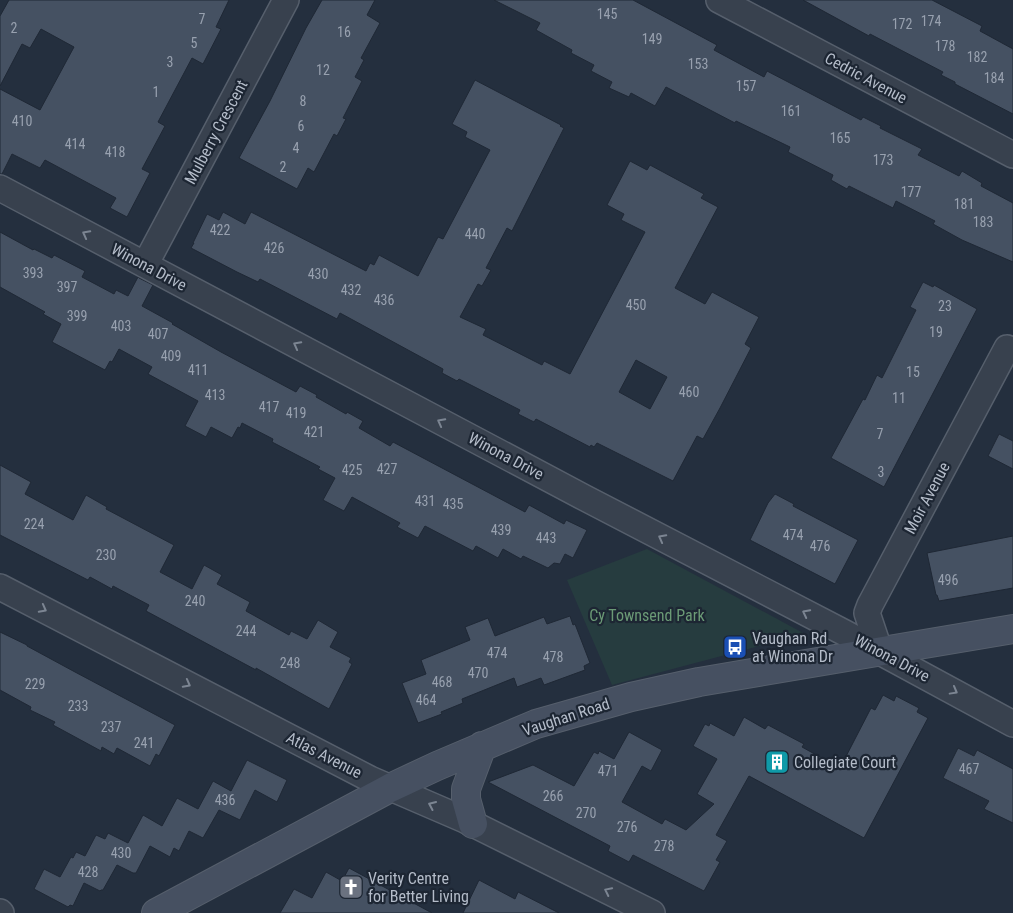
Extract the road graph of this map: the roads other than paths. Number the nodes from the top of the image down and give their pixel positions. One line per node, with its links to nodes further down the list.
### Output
1 (286, 0): 5 (street, Mulberry Crescent)
2 (719, 0): 3 (street, Cedric Avenue)
3 (1013, 155)
4 (0, 188): 5 (street, Winona Drive, one-way to 4)
5 (145, 265): 9 (street, Winona Drive, one-way to 5)
6 (1007, 348): 9 (street, Moir Avenue)
7 (0, 587): 12 (street, Atlas Avenue, one-way to 12)
8 (1013, 629): 9 (street, Vaughan Road)
9 (880, 652): 10 (street, Winona Drive, one-way to 10); 11 (street, Vaughan Road)
10 (1013, 724)
11 (482, 746): 12 (street, Vaughan Road); 13 (street)
12 (390, 788): 13 (street, Atlas Avenue, one-way to 12); 14 (street, Vaughan Road)
13 (473, 824): 15 (street, Atlas Avenue, one-way to 13)
14 (164, 911)
15 (652, 913)

